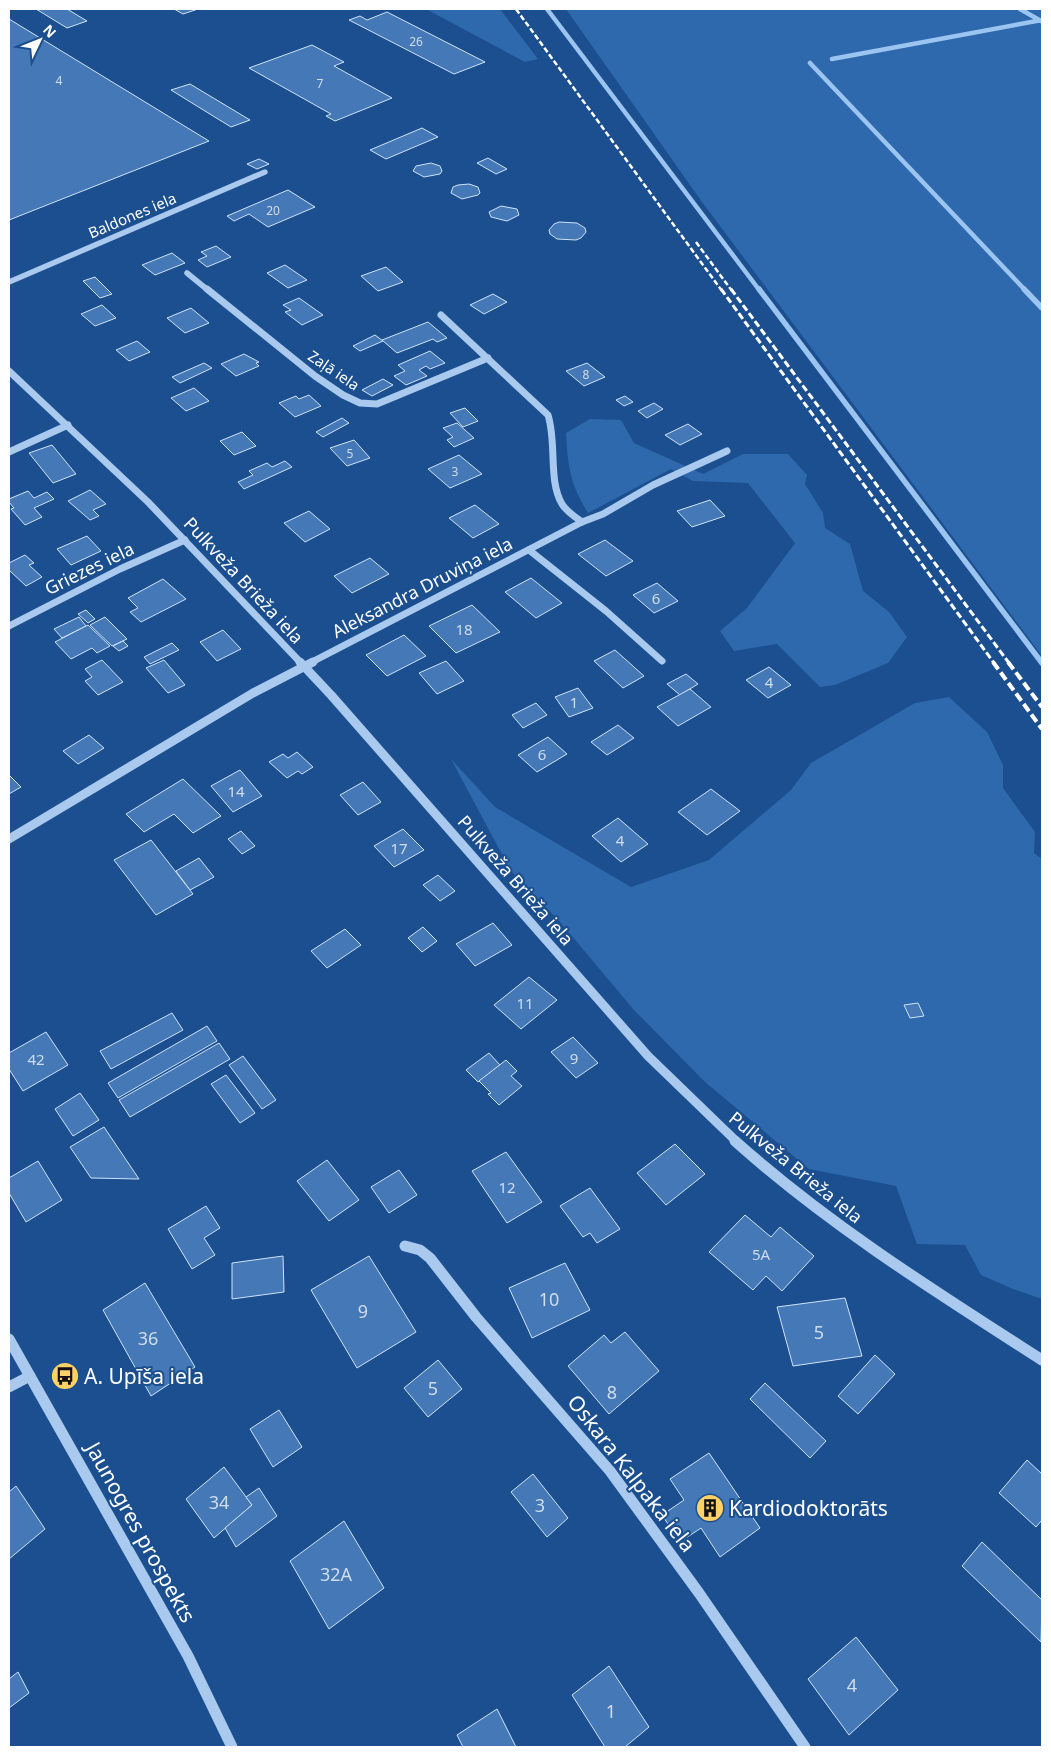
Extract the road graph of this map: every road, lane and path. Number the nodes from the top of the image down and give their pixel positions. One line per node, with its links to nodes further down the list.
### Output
1 (265, 172): 3 (street, Baldones iela)
2 (187, 273): 5 (street, Zaļā iela)
3 (9, 282)
4 (441, 315): 5 (street)
5 (488, 358): 10 (street)
6 (9, 370): 7 (street, Pulkveža Brieža iela)
7 (68, 425): 9 (street); 11 (street, Pulkveža Brieža iela)
8 (727, 451): 10 (street, Aleksandra Druviņa iela)
9 (9, 452)
10 (582, 522): 12 (street, Aleksandra Druviņa iela)
11 (184, 540): 13 (street, Griezes iela); 15 (street, Pulkveža Brieža iela)
12 (529, 550): 14 (street); 15 (street, Aleksandra Druviņa iela)
13 (9, 626)
14 (662, 661)
15 (302, 666): 16 (street, Aleksandra Druviņa iela); 19 (street, Pulkveža Brieža iela)
16 (9, 839)
17 (405, 1246): 23 (street, Oskara Kalpaka iela)
18 (9, 1339): 20 (street, Jaunogres prospekts)
19 (1042, 1360)
20 (30, 1376): 21 (street); 22 (street, Jaunogres prospekts)
21 (9, 1387)
22 (232, 1747)
23 (804, 1747)

